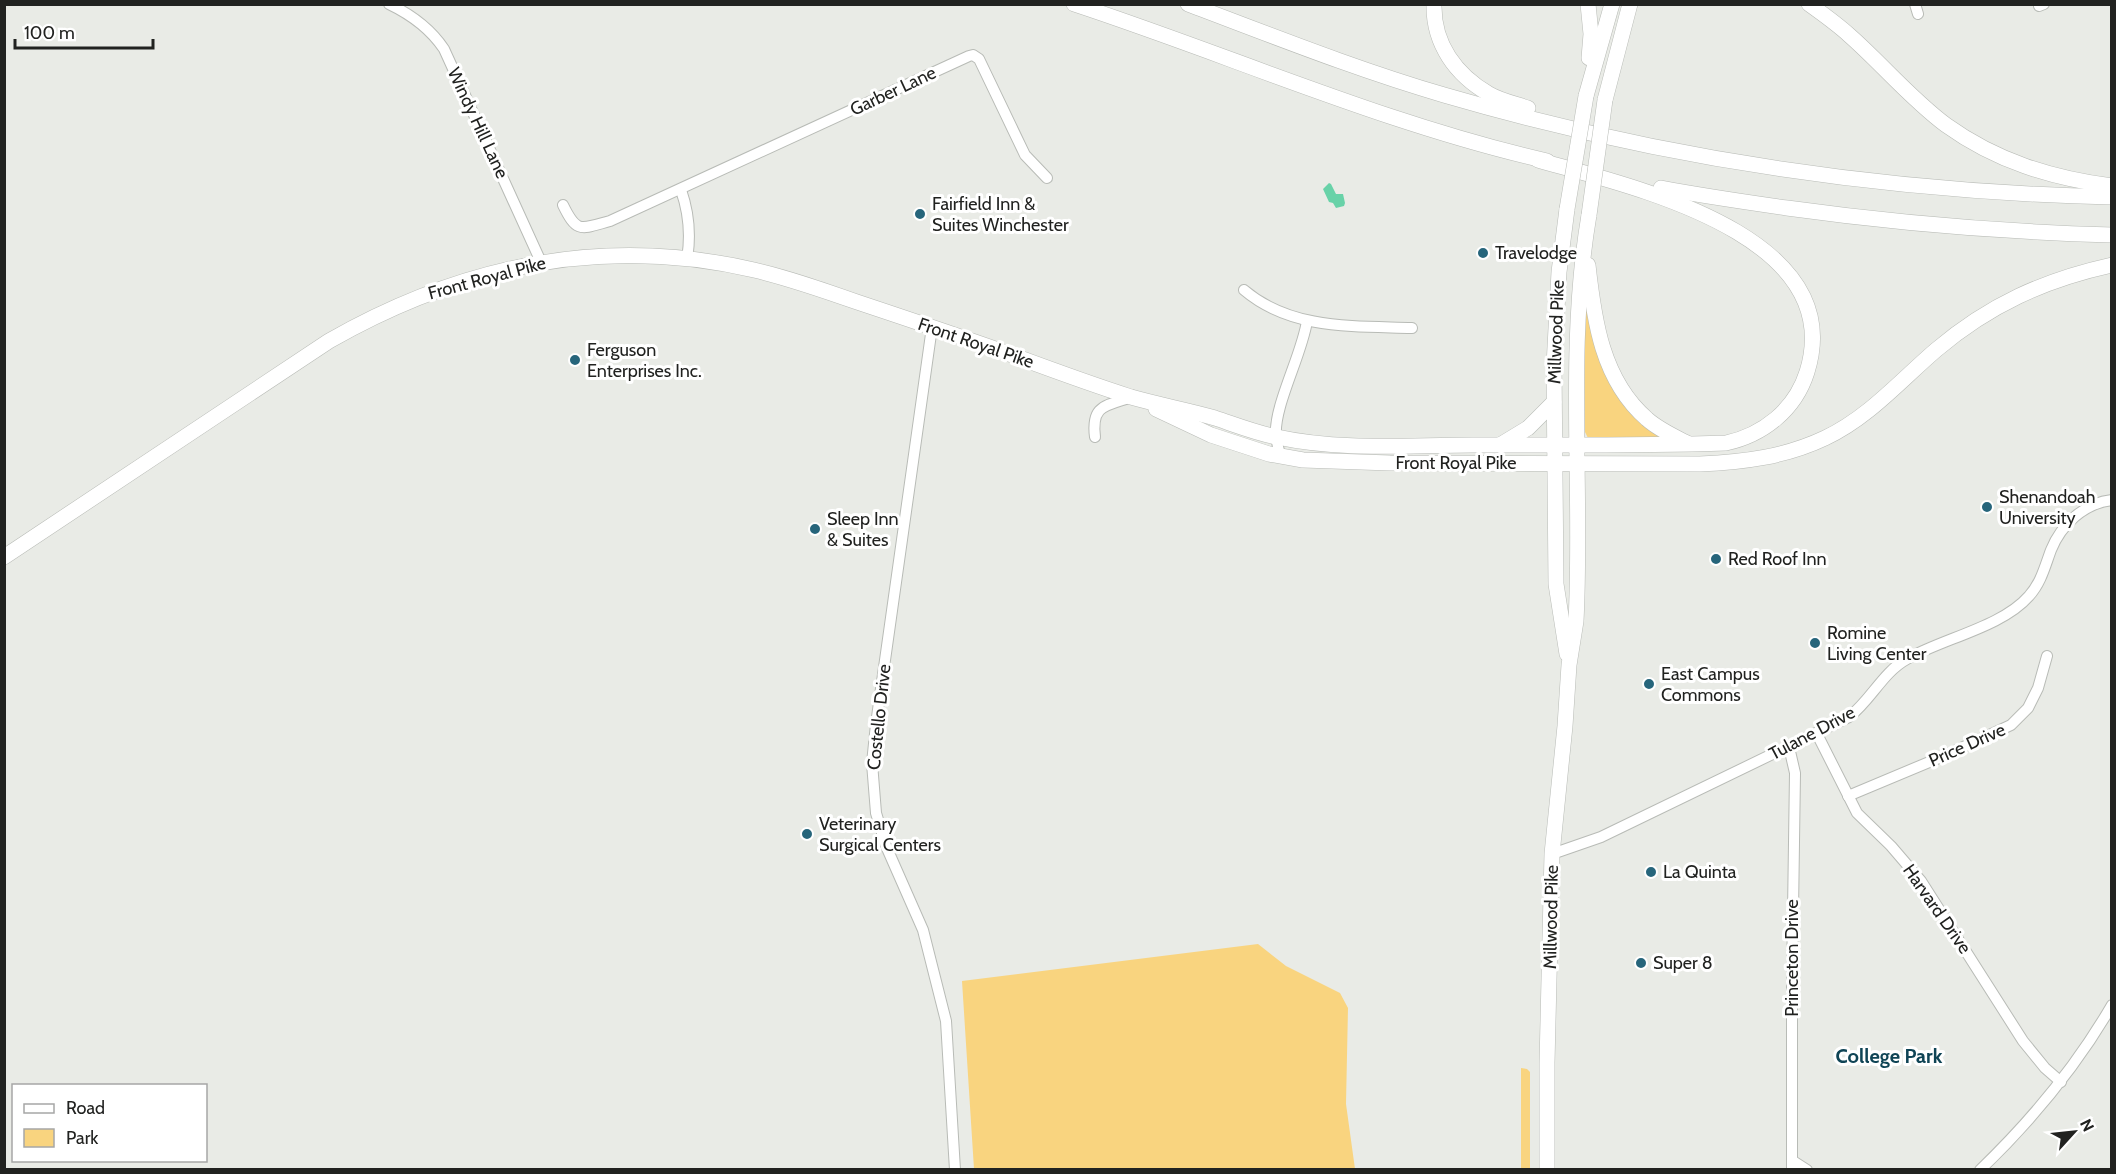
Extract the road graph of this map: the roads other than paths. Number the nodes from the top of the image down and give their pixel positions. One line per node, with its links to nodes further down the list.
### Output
1 (389, 4): 20 (street, Windy Hill Lane)
2 (1074, 4): 11 (highway)
3 (1188, 4): 10 (highway)
4 (1434, 4): 10 (highway)
5 (1588, 4): 9 (highway)
6 (1612, 4): 9 (highway, Millwood Pike)
7 (1630, 4): 17 (highway, Millwood Pike, bridge)
8 (1809, 4): 13 (highway)
9 (1586, 96): 27 (highway, Millwood Pike, bridge)
10 (1569, 128): 15 (highway)
11 (1538, 160): 18 (highway); 33 (highway, Front Royal Pike)
12 (1047, 178): 14 (street, Garber Lane)
13 (2112, 186)
14 (681, 190): 16 (street, Garber Lane); 19 (street)
15 (2112, 197)
16 (563, 205)
17 (1585, 234): 32 (highway, Millwood Pike); 33 (highway)
18 (2112, 235)
19 (687, 259): 20 (highway, Front Royal Pike); 24 (highway, Front Royal Pike)
20 (541, 261): 38 (highway, Front Royal Pike)
21 (2112, 265): 36 (highway, Front Royal Pike)
22 (1244, 290): 23 (street)
23 (1307, 321): 25 (street); 29 (street)
24 (932, 327): 26 (highway, Front Royal Pike); 48 (street, Costello Drive)
25 (1412, 328)
26 (1132, 397): 28 (street); 29 (highway, Front Royal Pike); 34 (highway, Front Royal Pike)
27 (1554, 402): 30 (highway); 31 (highway, Millwood Pike)
28 (1095, 437)
29 (1276, 437): 30 (highway, Front Royal Pike); 34 (street)
30 (1500, 445): 31 (highway, Front Royal Pike)
31 (1555, 445): 32 (highway, Front Royal Pike); 35 (highway, Millwood Pike)
32 (1577, 445): 33 (highway, Front Royal Pike); 36 (highway, Millwood Pike)
33 (1689, 445)
34 (1280, 456): 35 (highway, Front Royal Pike)
35 (1555, 463): 36 (highway, Front Royal Pike); 40 (highway, Millwood Pike)
36 (1577, 463): 40 (highway, Millwood Pike)
37 (2112, 500): 41 (street, Tulane Drive)
38 (4, 557)
39 (2047, 656): 43 (street, Price Drive)
40 (1569, 665): 44 (highway, Millwood Pike)
41 (1817, 734): 42 (street, Tulane Drive); 43 (street, Harvard Drive)
42 (1788, 747): 44 (street, Tulane Drive); 47 (street, Princeton Drive)
43 (1848, 796): 46 (street, Harvard Drive)
44 (1552, 854): 49 (highway, Millwood Pike)
45 (2112, 1005): 46 (street)
46 (2061, 1082): 51 (street)
47 (1792, 1165): 50 (street)
48 (955, 1170)
49 (1547, 1170)
50 (1807, 1170)
51 (1980, 1170)

